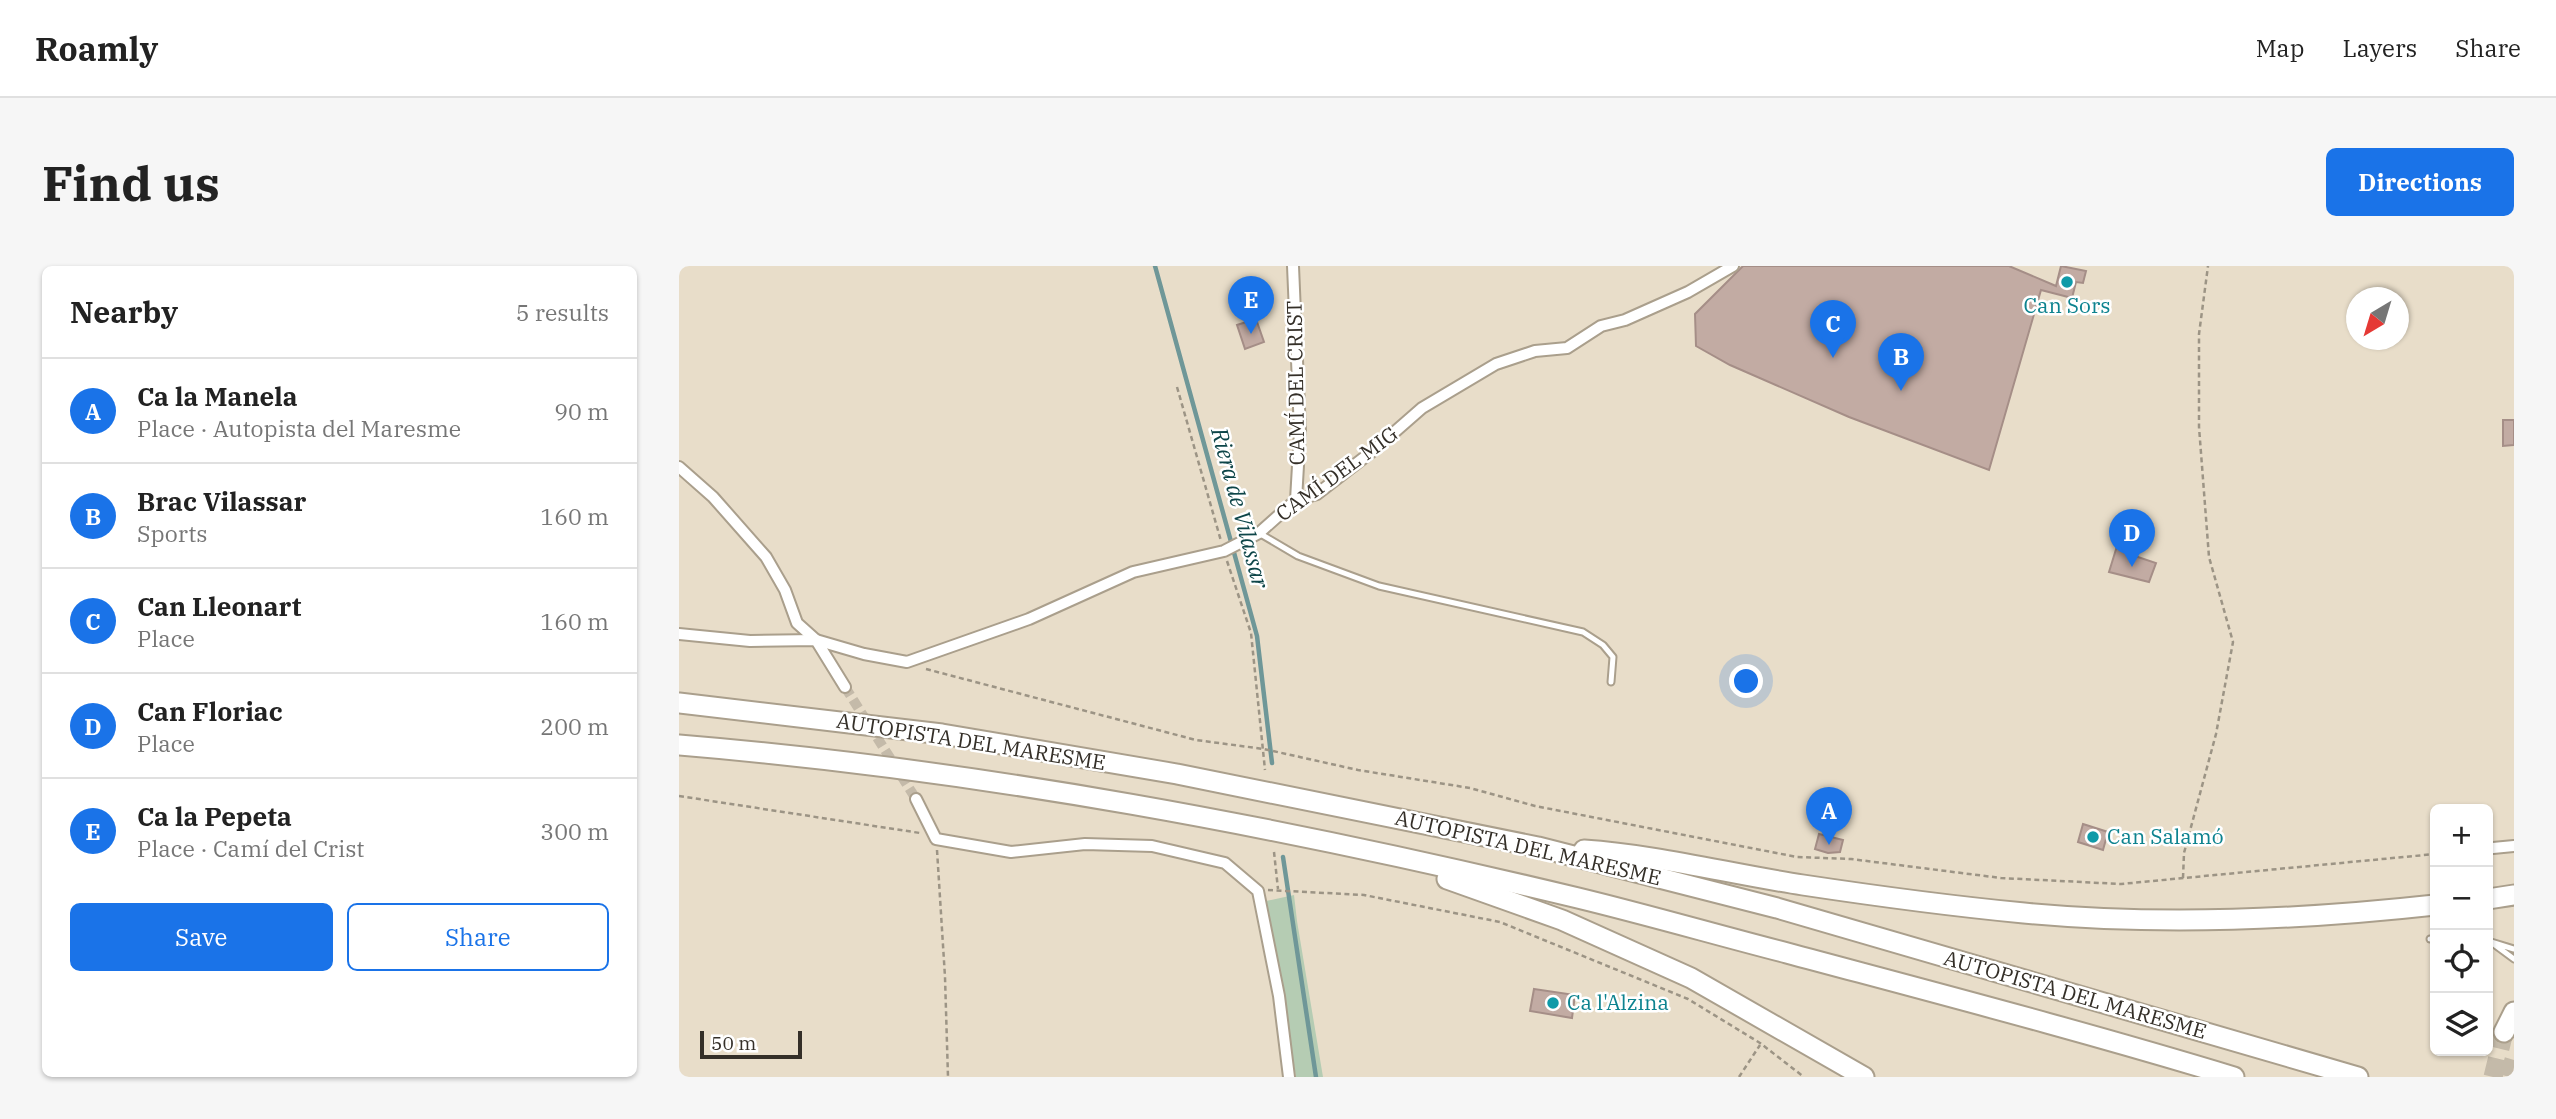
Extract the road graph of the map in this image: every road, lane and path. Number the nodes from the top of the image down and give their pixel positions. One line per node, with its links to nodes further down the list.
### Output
1 (1293, 266): 6 (street, CAMÍ DEL CRIST)
2 (1733, 266): 6 (street, CAMÍ DEL MIG)
3 (2208, 266): 27 (path)
4 (1177, 387): 8 (path)
5 (679, 467): 10 (street)
6 (1296, 500): 7 (street, CAMÍ DEL MIG)
7 (1259, 533): 8 (street, CAMÍ DEL MIG); 12 (lane)
8 (1224, 551): 11 (street, CAMÍ DEL MIG); 16 (path)
9 (679, 634): 10 (street, CAMÍ DEL MIG)
10 (817, 640): 11 (street, CAMÍ DEL MIG); 13 (street)
11 (907, 662): 16 (path)
12 (1611, 682)
13 (845, 688)
14 (679, 703): 22 (highway, AUTOPISTA DEL MARESME)
15 (679, 745): 24 (highway, AUTOPISTA DEL MARESME)
16 (1264, 749): 17 (path); 27 (path)
17 (1265, 770)
18 (679, 796): 20 (path)
19 (916, 799): 20 (street)
20 (936, 839): 38 (street); 39 (path)
21 (2514, 846): 23 (street)
22 (1538, 847): 30 (highway); 44 (highway, AUTOPISTA DEL MARESME)
23 (2493, 848)
24 (1371, 851): 42 (highway); 43 (highway, AUTOPISTA DEL MARESME)
25 (1274, 852): 37 (path)
26 (2430, 854): 27 (path)
27 (2183, 878)
28 (2514, 895): 29 (highway)
29 (2493, 898)
30 (2430, 906)
31 (2493, 943): 33 (lane)
32 (2493, 945): 34 (lane)
33 (2514, 949)
34 (2514, 958)
35 (2514, 1012): 36 (highway)
36 (2504, 1032)
37 (1760, 1043): 40 (path); 41 (path)
38 (1288, 1072)
39 (948, 1077)
40 (1739, 1077)
41 (1804, 1077)
42 (1864, 1077)
43 (2234, 1077)
44 (2358, 1077)

